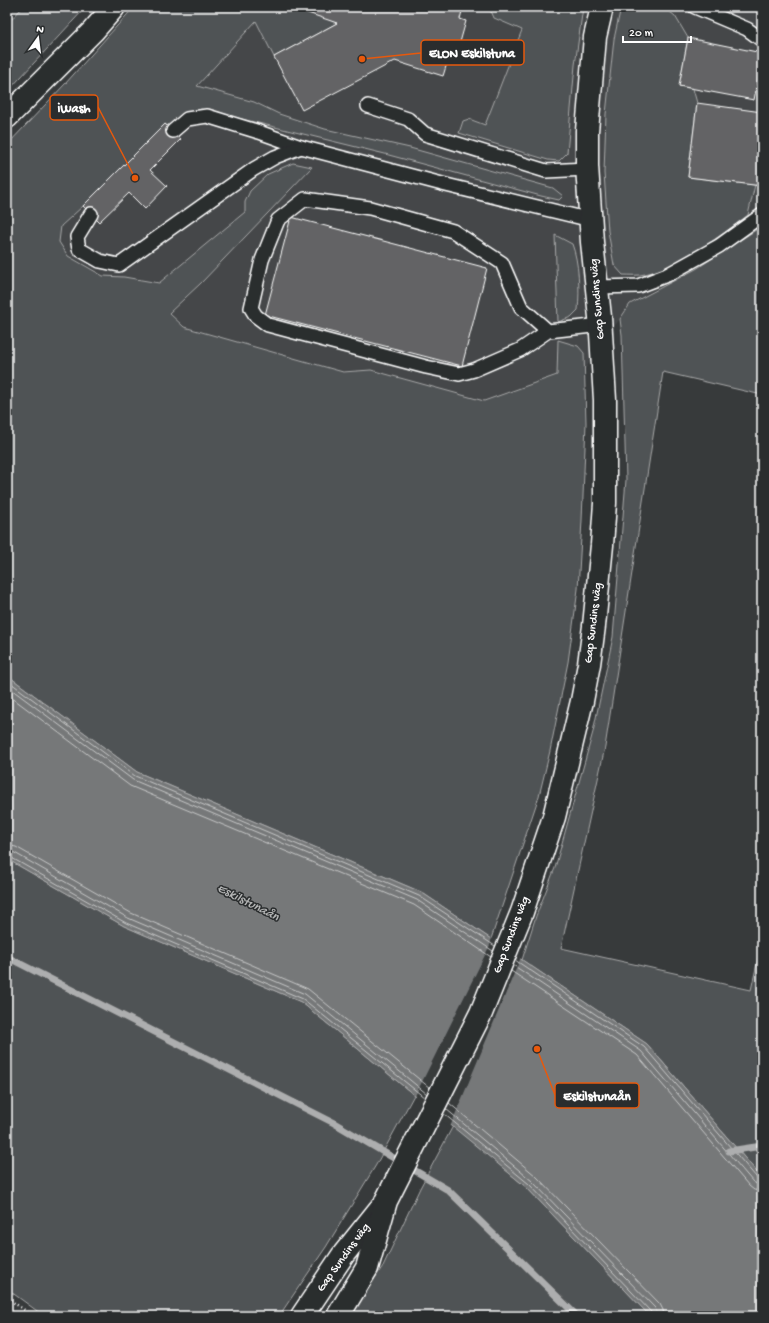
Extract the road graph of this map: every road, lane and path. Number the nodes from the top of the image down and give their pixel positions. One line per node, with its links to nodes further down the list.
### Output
1 (114, 7): 6 (street)
2 (602, 7): 9 (street, Gap Sundins väg)
3 (695, 7): 4 (lane)
4 (762, 40)
5 (368, 106): 9 (lane)
6 (7, 117)
7 (173, 131): 8 (lane)
8 (301, 147): 10 (lane); 12 (lane)
9 (587, 169): 12 (street, Gap Sundins väg)
10 (91, 214)
11 (762, 215): 13 (lane)
12 (590, 220): 13 (street, Gap Sundins väg)
13 (597, 287): 14 (street, Gap Sundins väg)
14 (601, 325): 15 (lane); 16 (street, Gap Sundins väg)
15 (548, 331): 15 (lane)
16 (386, 1201): 19 (street, Gap Sundins väg); 20 (street, Gap Sundins väg)
17 (7, 1298): 18 (path)
18 (33, 1316)
19 (302, 1316)
20 (338, 1316)

